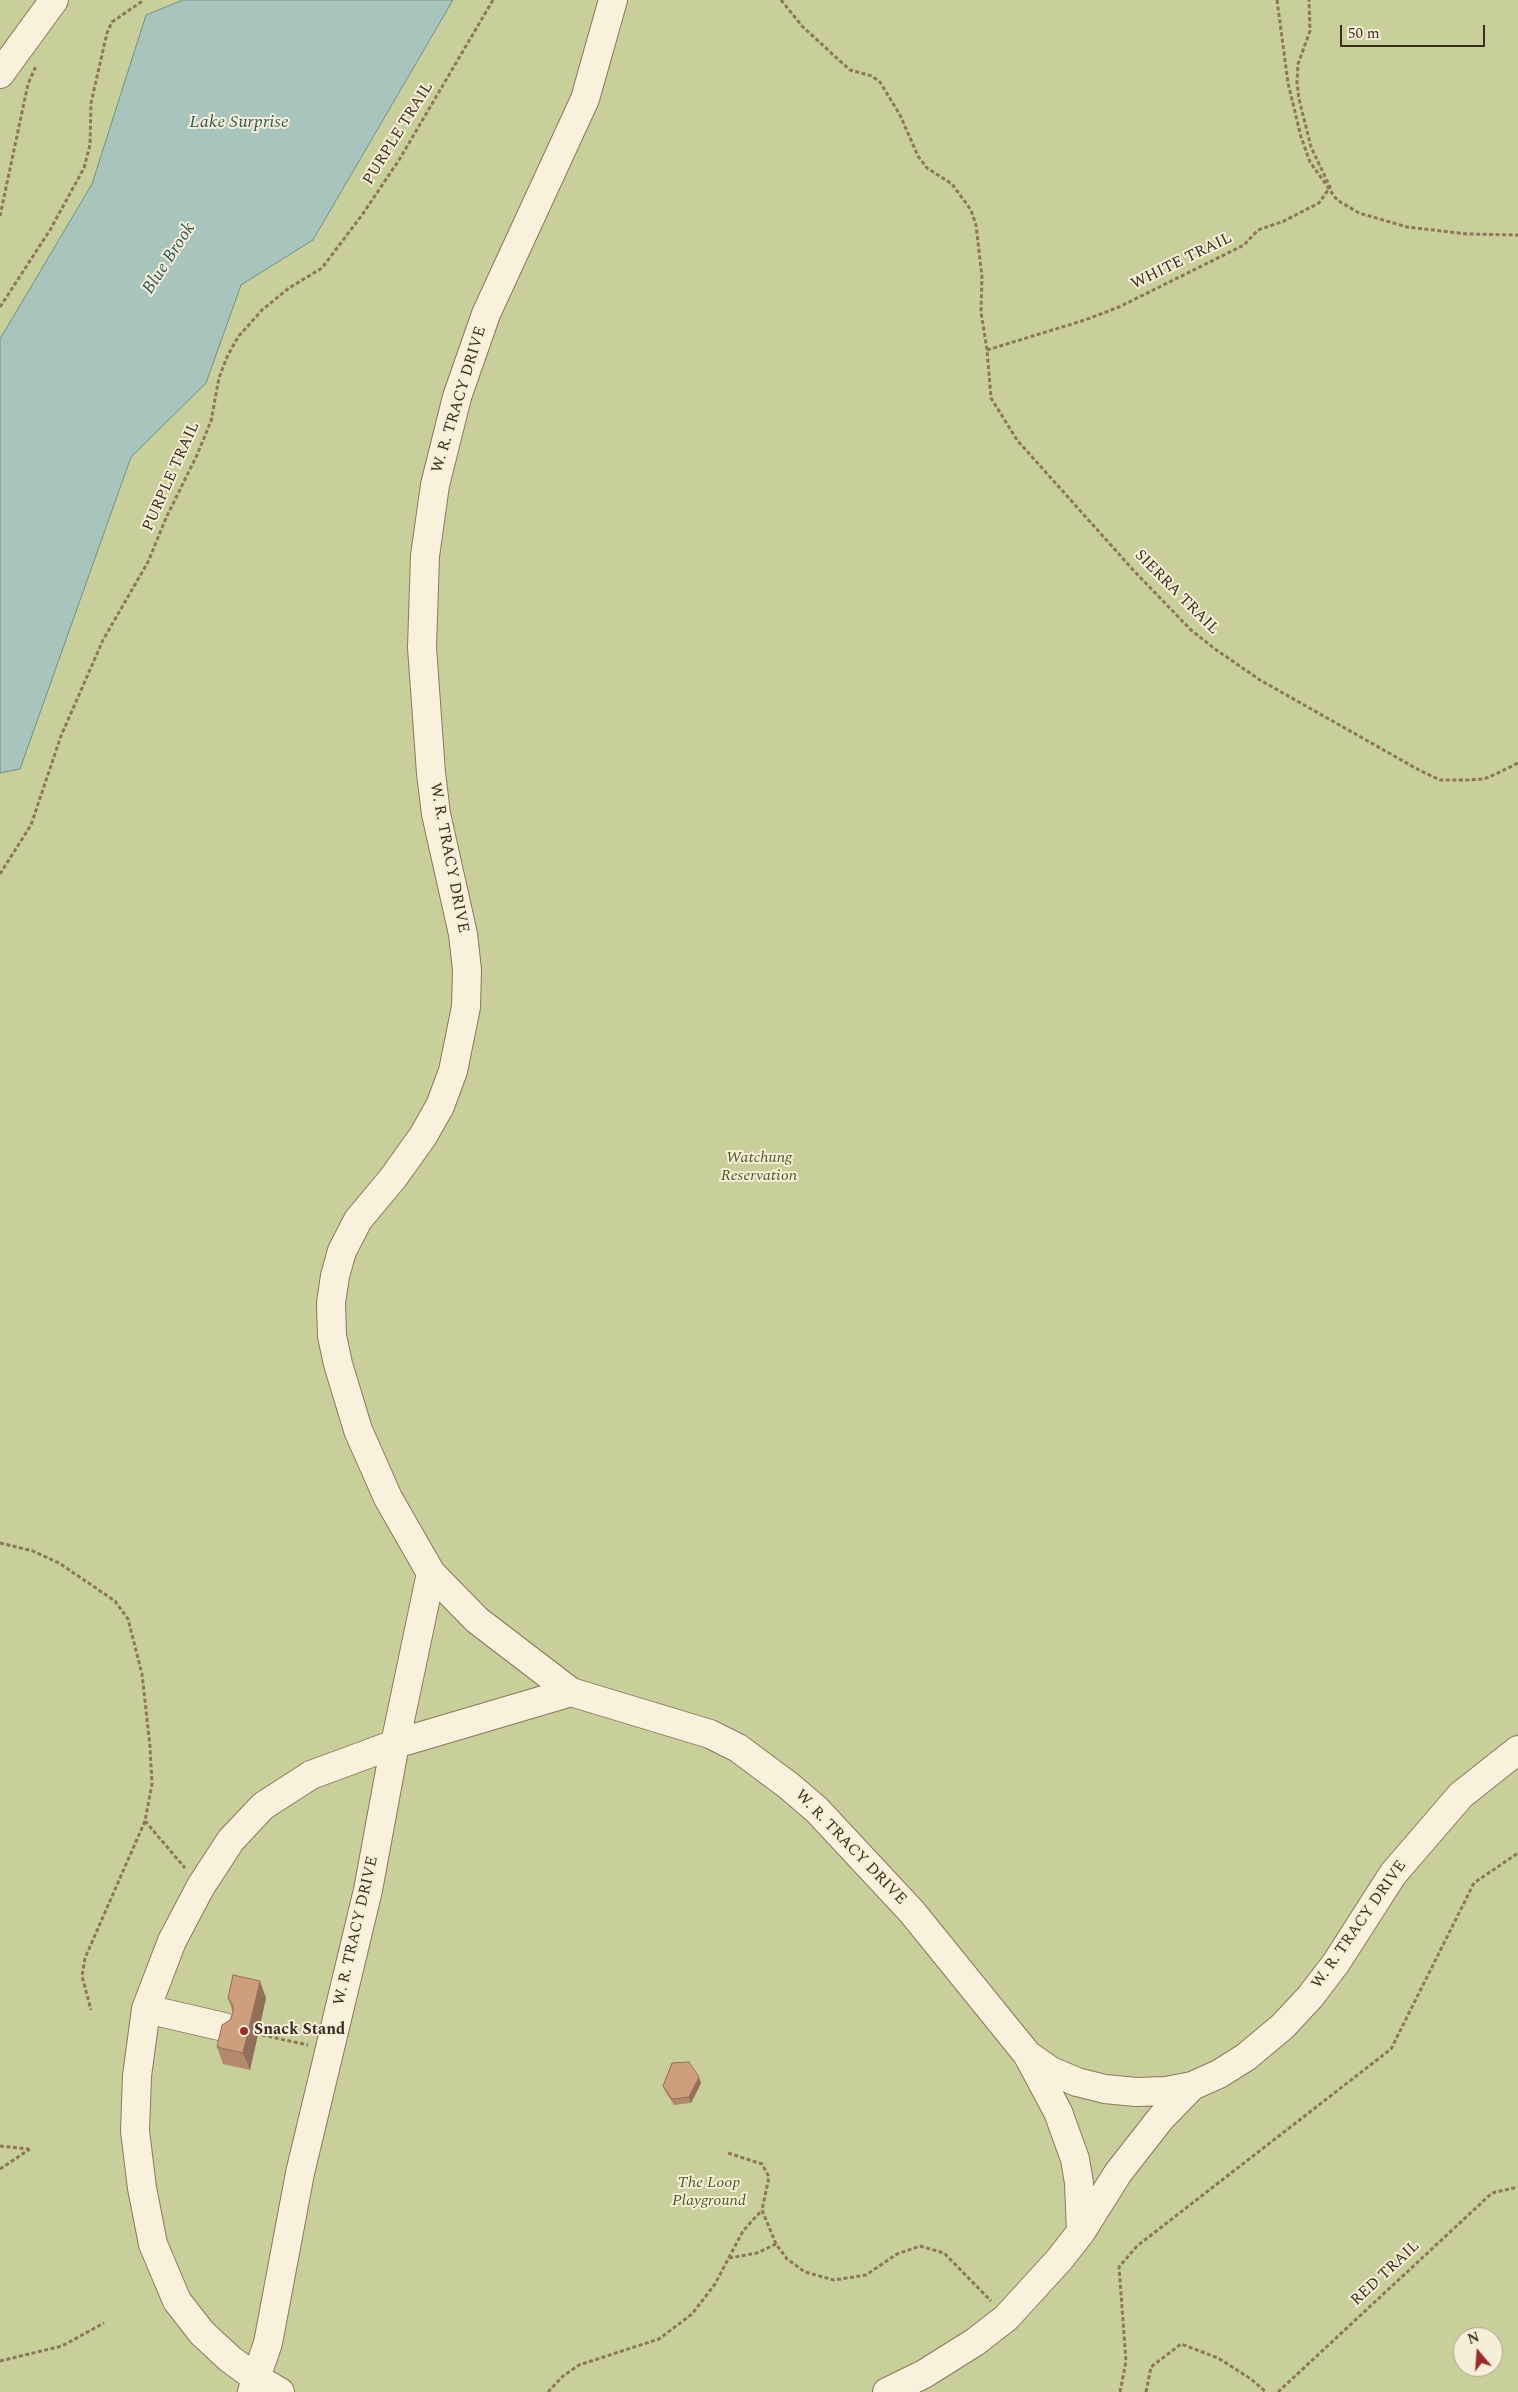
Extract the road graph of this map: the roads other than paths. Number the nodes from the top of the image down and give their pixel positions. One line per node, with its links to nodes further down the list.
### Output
1 (54, 0): 3 (street)
2 (613, 0): 4 (street, W. R. TRACY DRIVE)
3 (0, 74)
4 (431, 1573): 5 (street, W. R. TRACY DRIVE); 6 (street, W. R. TRACY DRIVE)
5 (570, 1692): 6 (street); 10 (street, W. R. TRACY DRIVE)
6 (395, 1744): 8 (street); 13 (street, W. R. TRACY DRIVE)
7 (1518, 1750): 11 (street, W. R. TRACY DRIVE)
8 (146, 2009): 9 (street); 13 (street)
9 (224, 2027)
10 (1027, 2054): 11 (street, W. R. TRACY DRIVE); 12 (street, W. R. TRACY DRIVE)
11 (1192, 2086): 12 (street, W. R. TRACY DRIVE)
12 (1081, 2232): 15 (street, W. R. TRACY DRIVE)
13 (254, 2385): 14 (street)
14 (280, 2392)
15 (887, 2392)

